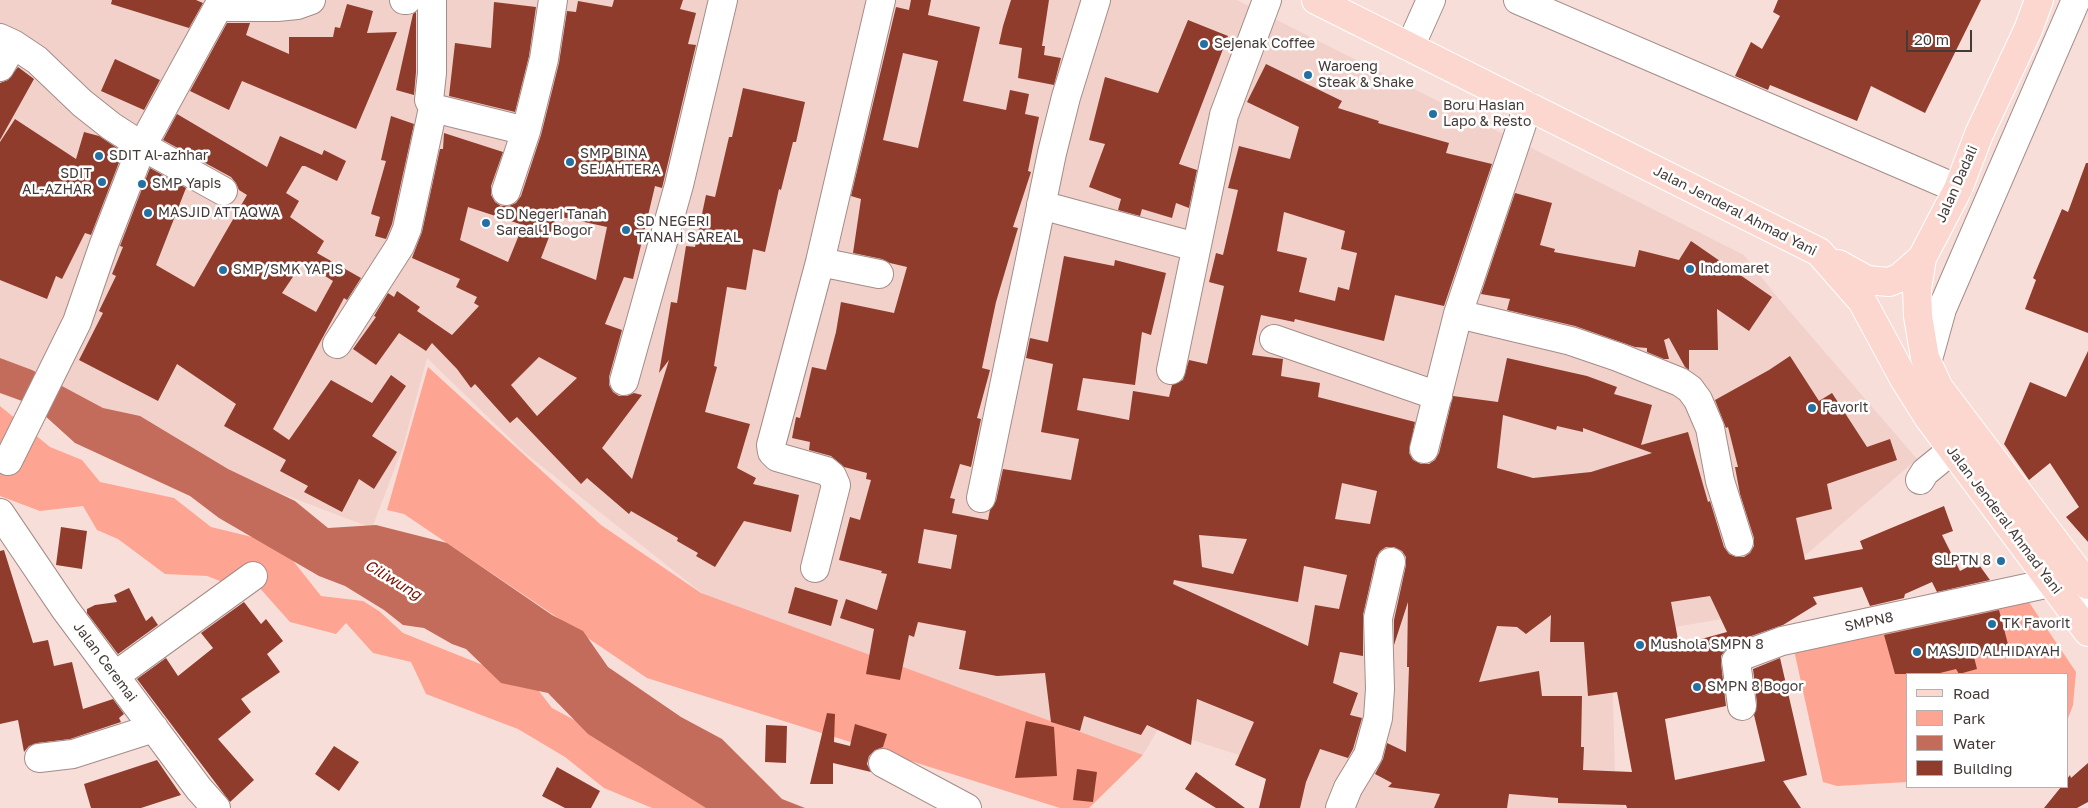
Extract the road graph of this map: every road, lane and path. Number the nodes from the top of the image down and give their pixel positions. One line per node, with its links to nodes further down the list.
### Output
1 (310, 0): 13 (street)
2 (432, 0): 20 (street)
3 (553, 0): 21 (street)
4 (723, 0): 41 (street)
5 (881, 0): 34 (street)
6 (1096, 0): 28 (street)
7 (1267, 0): 31 (street)
8 (1316, 0): 17 (main road, Jalan Jenderal Ahmad Yani)
9 (1431, 0): 17 (street)
10 (1518, 0): 25 (street)
11 (2039, 0): 14 (main road, Jalan Dadali)
12 (2076, 0): 15 (street)
13 (221, 3): 23 (street)
14 (2028, 30): 15 (street); 22 (main road, Jalan Dadali)
15 (2062, 34): 24 (street)
16 (7, 41): 18 (street); 23 (street)
17 (1410, 47): 19 (main road, Jalan Jenderal Ahmad Yani)
18 (0, 67)
19 (1528, 106): 32 (main road, Jalan Jenderal Ahmad Yani); 36 (street)
20 (433, 108): 21 (street); 38 (street)
21 (526, 132): 27 (street)
22 (1979, 134): 24 (street); 25 (main road, Jalan Dadali)
23 (142, 146): 26 (street); 45 (street)
24 (2014, 146): 30 (street)
25 (1958, 189): 29 (main road, Jalan Dadali)
26 (223, 191)
27 (506, 191)
28 (1041, 205): 31 (street); 47 (street)
29 (1944, 214): 30 (street); 33 (main road, Jalan Dadali)
30 (1981, 222): 39 (street)
31 (1196, 247): 40 (street)
32 (1818, 252): 33 (main road); 44 (main road, Jalan Jenderal Ahmad Yani)
33 (1922, 258): 39 (main road, Jalan Dadali)
34 (820, 262): 35 (street); 51 (street)
35 (879, 274)
36 (1458, 314): 42 (street); 49 (street)
37 (1274, 339): 42 (street)
38 (337, 344)
39 (1929, 369): 54 (main road, Jalan Jenderal Ahmad Yani)
40 (1170, 370)
41 (624, 381)
42 (1438, 396): 43 (street)
43 (1424, 449)
44 (1952, 450): 46 (street); 53 (main road, Jalan Jenderal Ahmad Yani)
45 (8, 461)
46 (1920, 480)
47 (980, 498)
48 (0, 513): 57 (street, Jalan Ceremai)
49 (1739, 542)
50 (1391, 562): 64 (street)
51 (816, 568)
52 (253, 576): 57 (street)
53 (2050, 583): 55 (street); 56 (main road, Jalan Jenderal Ahmad Yani); 58 (street, SMPN8)
54 (2088, 586)
55 (2088, 594)
56 (2088, 632)
57 (116, 675): 59 (street, Jalan Ceremai)
58 (1742, 706)
59 (154, 728): 60 (street); 62 (street, Jalan Ceremai)
60 (39, 758)
61 (884, 763): 63 (street)
62 (203, 802)
63 (967, 808)
64 (1340, 808)

